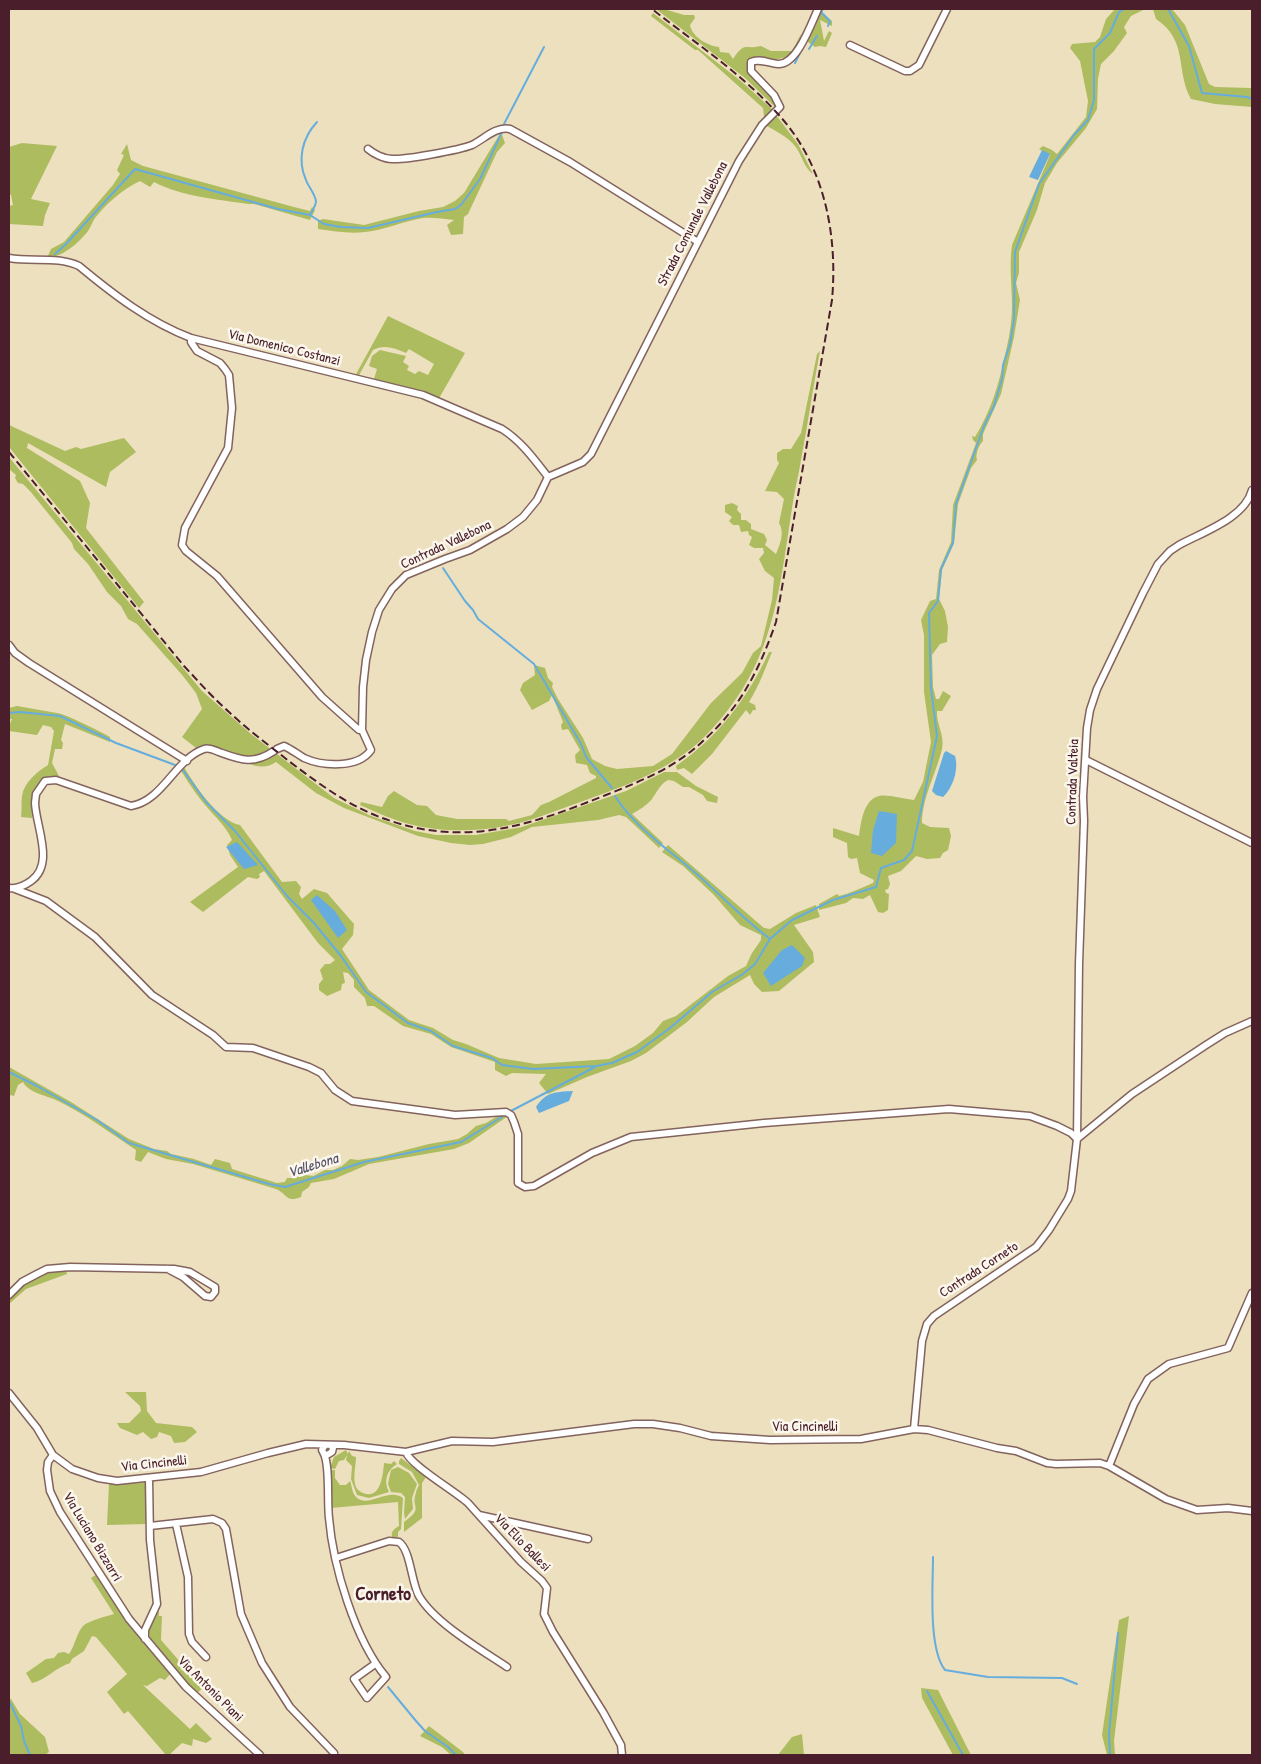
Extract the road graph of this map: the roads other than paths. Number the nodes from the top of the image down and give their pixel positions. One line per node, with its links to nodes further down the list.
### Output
1 (818, 9): 5 (street, Strada Comunale Vallebona)
2 (947, 9): 3 (street)
3 (850, 46)
4 (368, 149): 5 (street)
5 (698, 242): 8 (street, Strada Comunale Vallebona)
6 (9, 258): 7 (street, Via Domenico Costanzi)
7 (192, 338): 8 (street, Via Domenico Costanzi); 11 (street)
8 (548, 477): 11 (street, Contrada Vallebona)
9 (1252, 490): 12 (street, Contrada Valteia)
10 (9, 645): 13 (street)
11 (362, 730): 13 (street, Contrada Vallebona)
12 (1086, 760): 14 (street); 17 (street, Contrada Valteia)
13 (187, 761): 15 (street, Contrada Vallebona)
14 (1252, 843)
15 (12, 888): 17 (street)
16 (1252, 1021): 17 (street)
17 (1077, 1138): 22 (street, Contrada Corneto)
18 (168, 1269): 18 (street); 20 (street)
19 (1252, 1293): 26 (street)
20 (9, 1296)
21 (9, 1393): 25 (street, Via Cincinelli)
22 (914, 1429): 24 (street, Via Cincinelli); 26 (street, Via Cincinelli)
23 (327, 1450): 24 (street, Via Cincinelli); 27 (street, Via Cincinelli); 33 (street)
24 (406, 1452): 29 (street, Via Elio Ballesi)
25 (53, 1455): 27 (street, Via Cincinelli); 35 (street, Via Luciano Bizzarri)
26 (1109, 1466): 28 (street, Via Cincinelli)
27 (149, 1478): 31 (street)
28 (1252, 1510)
29 (479, 1515): 32 (street); 42 (street, Via Elio Ballesi)
30 (176, 1524): 31 (street); 37 (street); 40 (street)
31 (150, 1526): 34 (street)
32 (588, 1539)
33 (336, 1558): 38 (street); 39 (street)
34 (149, 1622): 35 (street); 36 (street)
35 (135, 1626): 36 (street, Via Antonio Piani)
36 (145, 1639): 41 (street, Via Antonio Piani)
37 (206, 1657)
38 (376, 1664): 38 (street)
39 (506, 1667)
40 (334, 1752)
41 (260, 1755)
42 (622, 1755)

